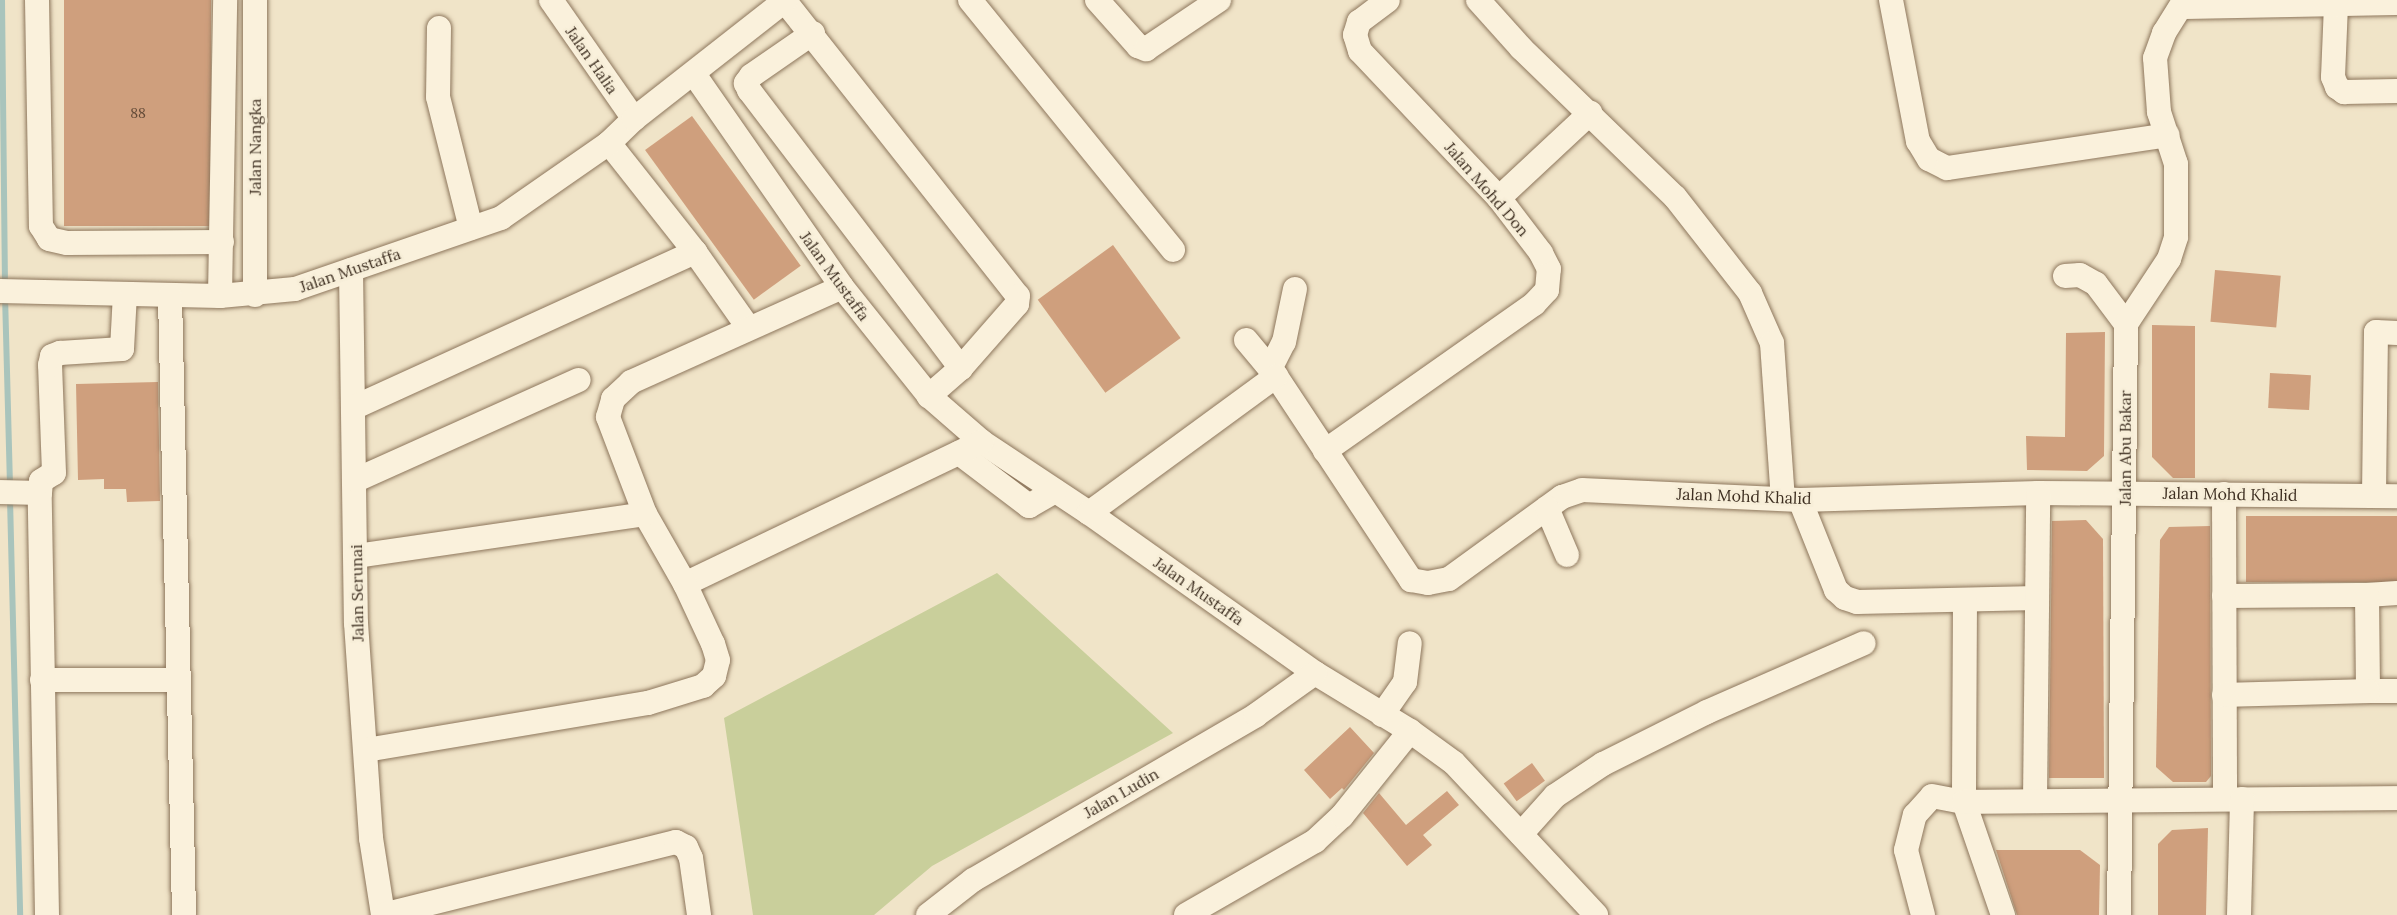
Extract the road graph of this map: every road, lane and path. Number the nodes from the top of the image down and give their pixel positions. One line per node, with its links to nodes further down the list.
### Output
1 (37, 0): 27 (street)
2 (225, 0): 27 (street)
3 (255, 0): 36 (street, Jalan Nangka)
4 (551, 0): 22 (street, Jalan Halia)
5 (785, 0): 15 (street); 17 (street)
6 (970, 0): 28 (street)
7 (1097, 0): 11 (street)
8 (1388, 0): 25 (street, Jalan Mohd Don)
9 (1478, 0): 21 (street)
10 (1892, 0): 23 (street)
11 (1214, 1)
12 (2397, 3): 14 (street)
13 (2184, 4): 14 (street); 23 (street)
14 (2336, 5): 20 (street)
15 (761, 21): 18 (street); 19 (street)
16 (438, 28): 26 (street)
17 (813, 33): 18 (street); 43 (street)
18 (786, 52): 43 (street)
19 (694, 74): 22 (street, Jalan Mustaffa); 32 (street, Jalan Mustaffa)
20 (2397, 91)
21 (1590, 113): 25 (street); 58 (street)
22 (634, 119): 24 (street, Jalan Mustaffa)
23 (2168, 135): 39 (street)
24 (609, 143): 26 (street, Jalan Mustaffa); 29 (street)
25 (1499, 198): 49 (street, Jalan Mohd Don)
26 (471, 228): 30 (street, Jalan Mustaffa)
27 (222, 242): 38 (street)
28 (1173, 250)
29 (695, 252): 40 (street); 47 (street)
30 (351, 270): 36 (street, Jalan Mustaffa); 47 (street, Jalan Serunai)
31 (2065, 276): 39 (street)
32 (842, 287): 40 (street); 46 (street, Jalan Mustaffa)
33 (1295, 289): 44 (street)
34 (2, 292): 35 (street, Jalan Mustaffa)
35 (125, 294): 37 (street, Jalan Mustaffa); 53 (street)
36 (255, 295): 38 (street, Jalan Mustaffa)
37 (170, 296): 38 (street, Jalan Mustaffa); 73 (street)
38 (220, 296)
39 (2126, 324): 55 (street, Jalan Abu Bakar)
40 (748, 327): 61 (street)
41 (2397, 333): 57 (street)
42 (1246, 340): 44 (street, Jalan Mohd Khalid)
43 (961, 368): 46 (street)
44 (1273, 372): 49 (street, Jalan Mohd Khalid); 60 (street)
45 (579, 380): 51 (street)
46 (929, 396): 48 (street, Jalan Mustaffa)
47 (355, 407): 51 (street, Jalan Serunai)
48 (982, 442): 50 (street); 52 (street, Jalan Mustaffa)
49 (1324, 451): 59 (street, Jalan Mohd Khalid)
50 (959, 453): 52 (street); 64 (street)
51 (356, 480): 63 (street, Jalan Serunai)
52 (1054, 491): 60 (street, Jalan Mustaffa)
53 (19, 493): 74 (street)
54 (2038, 493): 55 (street, Jalan Mohd Khalid); 58 (street, Jalan Mohd Khalid); 68 (street)
55 (2124, 493): 56 (street, Jalan Mohd Khalid); 83 (street, Jalan Abu Bakar)
56 (2224, 494): 57 (street, Jalan Mohd Khalid); 67 (street)
57 (2385, 496)
58 (1791, 499): 59 (street, Jalan Mohd Khalid); 69 (street)
59 (1547, 508): 62 (street)
60 (1089, 513): 72 (street, Jalan Mustaffa)
61 (645, 514): 63 (street); 64 (street)
62 (1567, 555)
63 (357, 556): 80 (street, Jalan Serunai)
64 (685, 584): 80 (street)
65 (2397, 594): 66 (street)
66 (2367, 595): 67 (street); 75 (street)
67 (2224, 596): 77 (street)
68 (2037, 598): 69 (street); 84 (street)
69 (1965, 600): 85 (street)
70 (1410, 643): 78 (street)
71 (1864, 643): 86 (street)
72 (1315, 673): 78 (street, Jalan Mustaffa); 91 (street, Jalan Ludin)
73 (179, 680): 74 (street); 88 (street)
74 (42, 681): 87 (street)
75 (2368, 691): 76 (street); 77 (street)
76 (2397, 691)
77 (2224, 695): 82 (street)
78 (1382, 715): 79 (street, Jalan Mustaffa)
79 (1410, 731): 86 (street, Jalan Mustaffa); 92 (street)
80 (366, 750): 89 (street, Jalan Serunai)
81 (2397, 798): 82 (street)
82 (2233, 799): 83 (street); 97 (street)
83 (2121, 800): 84 (street); 96 (street, Jalan Abu Bakar)
84 (2035, 801): 85 (street)
85 (1964, 802): 94 (street); 95 (street)
86 (1521, 834): 93 (street, Jalan Mustaffa)
87 (47, 915)
88 (184, 915)
89 (383, 915): 90 (street)
90 (699, 915)
91 (928, 915)
92 (1186, 915)
93 (1596, 915)
94 (1923, 915)
95 (2003, 915)
96 (2120, 915)
97 (2239, 915)

